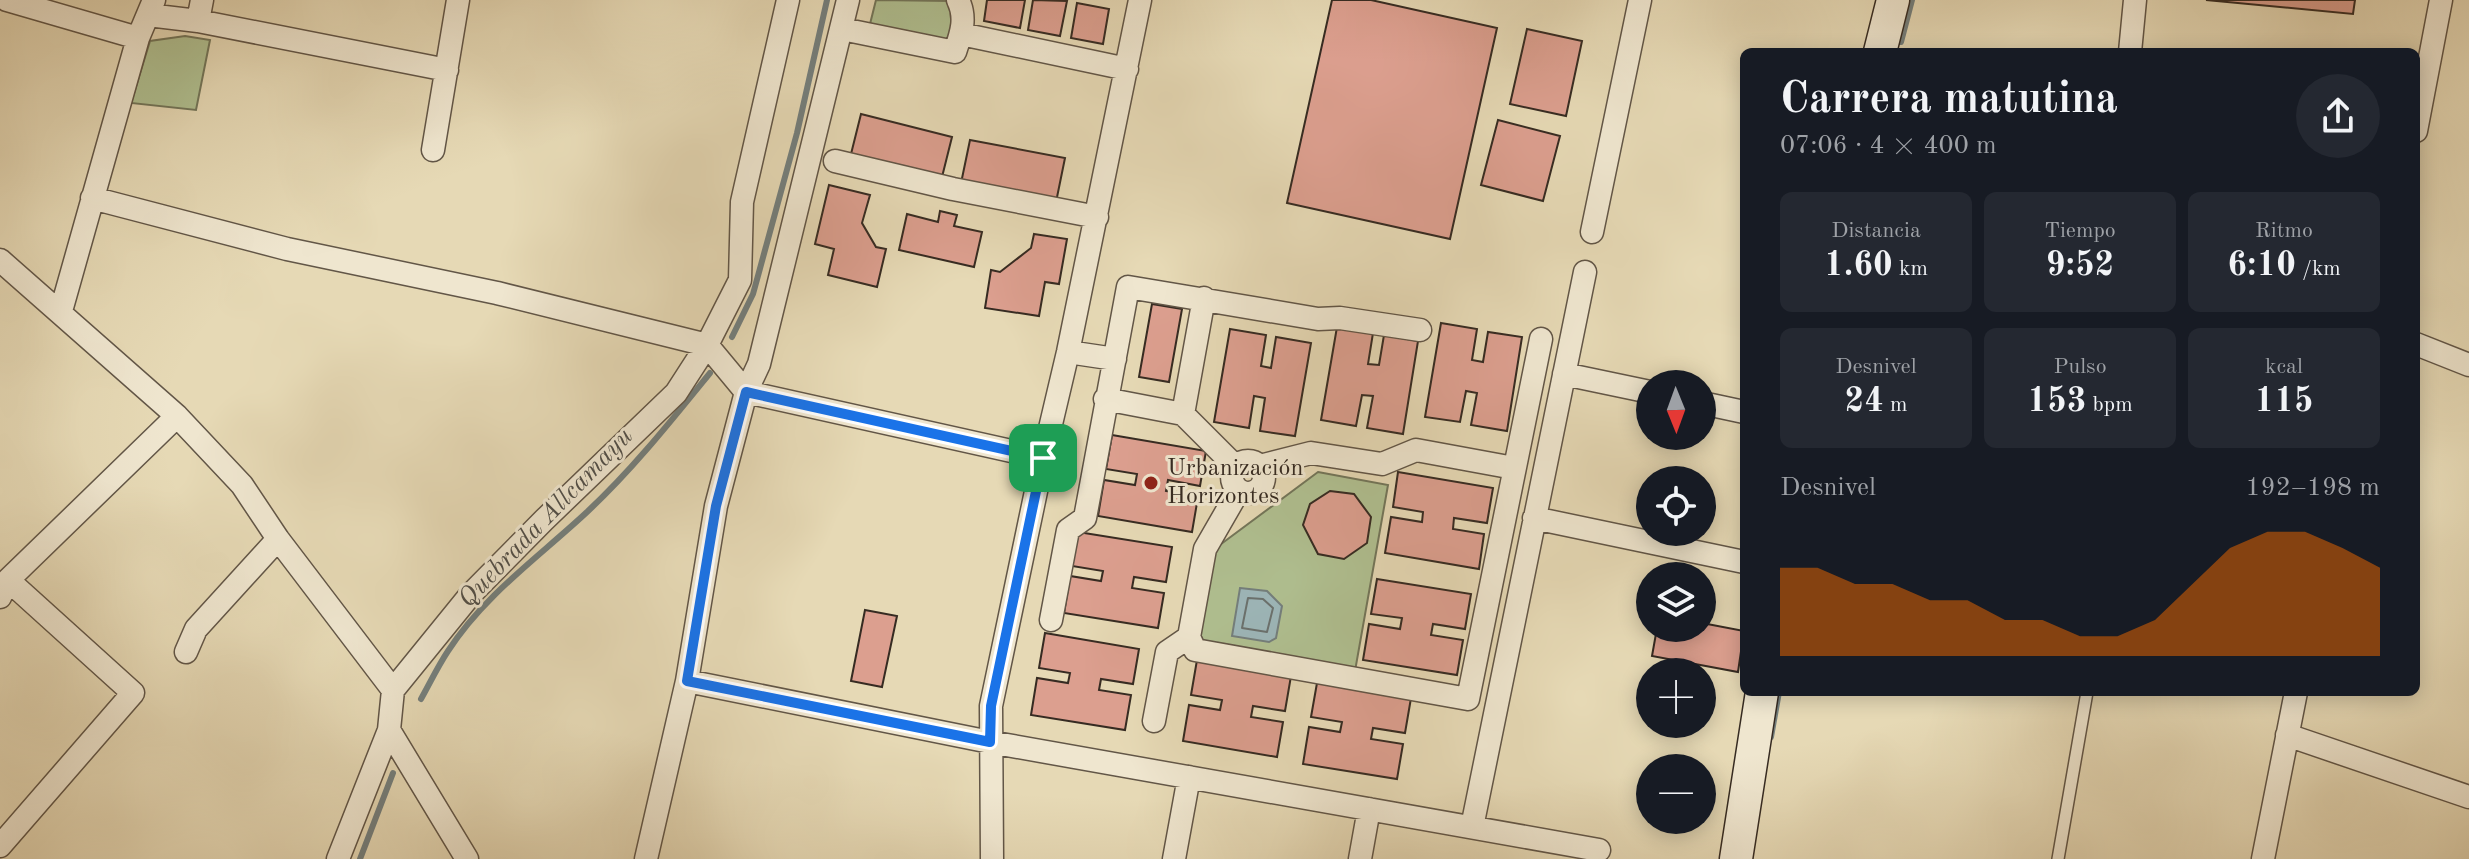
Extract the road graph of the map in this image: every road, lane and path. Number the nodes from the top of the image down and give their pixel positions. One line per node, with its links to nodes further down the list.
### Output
1 (7, 0): 15 (street)
2 (458, 0): 19 (street)
3 (788, 0): 32 (street)
4 (848, 0): 13 (street)
5 (958, 0): 14 (street)
6 (1140, 0): 18 (street)
7 (1640, 0): 25 (street)
8 (1893, 0): 16 (street)
9 (2135, 0): 17 (street)
10 (2441, 0): 20 (street)
11 (151, 8): 12 (street); 15 (street)
12 (200, 10): 19 (street)
13 (842, 29): 14 (street); 39 (street)
14 (961, 34): 18 (street)
15 (138, 38): 23 (street)
16 (1882, 48)
17 (2130, 48)
18 (1127, 69): 24 (street)
19 (447, 70): 21 (street)
20 (2420, 110)
21 (433, 150)
22 (835, 161): 24 (street)
23 (92, 198): 29 (street); 32 (street)
24 (1097, 217): 34 (street)
25 (1592, 232)
26 (0, 260): 29 (street)
27 (1585, 272): 37 (street)
28 (1204, 298): 30 (street); 35 (street); 43 (street)
29 (61, 311): 44 (street)
30 (1420, 330)
31 (1541, 339): 48 (street)
32 (707, 345): 39 (street); 58 (street)
33 (2420, 346): 36 (street)
34 (1068, 352): 35 (street); 45 (street)
35 (1115, 359): 40 (street)
36 (2469, 365)
37 (1564, 374): 38 (street); 50 (street)
38 (1636, 389)
39 (746, 392): 45 (street); 57 (street)
40 (1105, 399): 43 (street); 54 (street)
41 (1716, 406): 42 (street)
42 (1740, 411)
43 (1183, 414): 47 (street)
44 (177, 416): 51 (street); 53 (street)
45 (1043, 458): 65 (street)
46 (1260, 466): 47 (street); 48 (street); 49 (street)
47 (1236, 467): 49 (street)
48 (1514, 468): 55 (street)
49 (1239, 490): 55 (street)
50 (1534, 518): 52 (street); 69 (street)
51 (278, 539): 56 (street); 58 (street)
52 (1740, 561)
53 (4, 589): 70 (street)
54 (1051, 620)
55 (1189, 637): 62 (street)
56 (186, 652)
57 (687, 681): 65 (street); 75 (street)
58 (393, 690): 63 (street)
59 (1761, 696): 79 (street)
60 (2086, 696): 80 (lane)
61 (2295, 696): 64 (street)
62 (1154, 721)
63 (389, 730): 73 (street); 74 (street)
64 (2287, 735): 67 (street); 81 (street)
65 (990, 742): 66 (street); 76 (street)
66 (1189, 777): 68 (street); 77 (street)
67 (2469, 797)
68 (1369, 809): 69 (street); 78 (street)
69 (1472, 827): 71 (street)
70 (0, 846)
71 (1538, 849): 72 (street)
72 (1599, 850)
73 (338, 859)
74 (467, 859)
75 (646, 859)
76 (992, 859)
77 (1174, 859)
78 (1360, 859)
79 (1736, 859)
80 (2058, 859)
81 (2263, 859)

